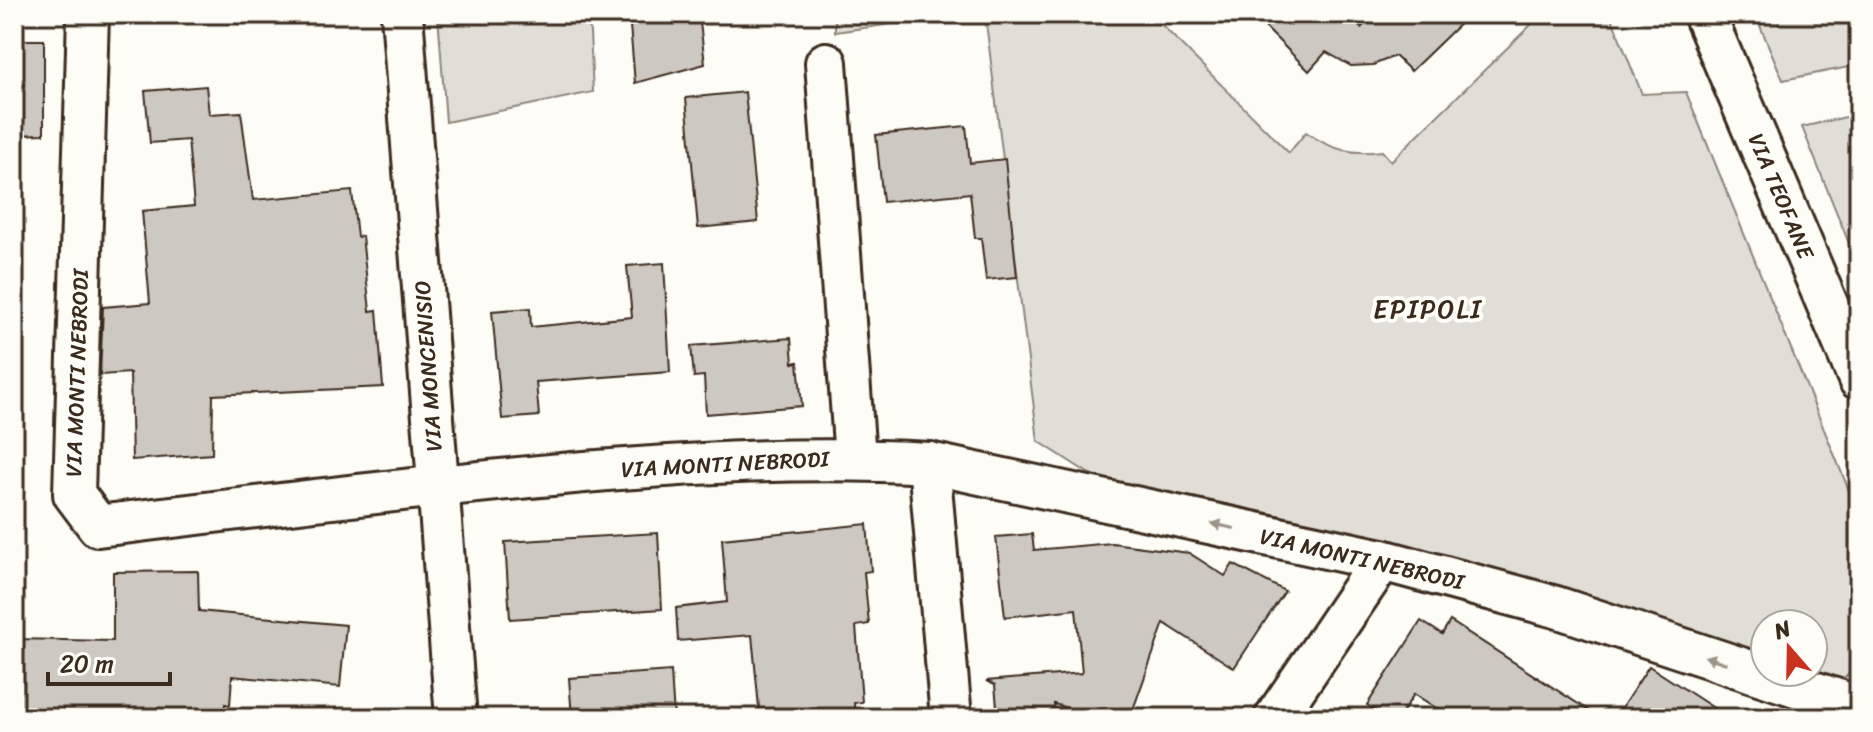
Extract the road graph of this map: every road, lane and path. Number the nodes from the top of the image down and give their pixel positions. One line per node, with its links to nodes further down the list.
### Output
1 (88, 14): 8 (street, VIA MONTI NEBRODI)
2 (402, 14): 8 (street, VIA MONCENISIO)
3 (1704, 14): 5 (street, VIA TEOFANE)
4 (826, 63): 6 (street)
5 (1859, 379)
6 (855, 458): 7 (street, VIA MONTI NEBRODI); 8 (street, VIA MONTI NEBRODI)
7 (929, 463): 9 (street, VIA MONTI NEBRODI, one-way to 7); 12 (street)
8 (437, 485): 11 (street, VIA MONCENISIO)
9 (1382, 560): 10 (street, VIA MONTI NEBRODI, one-way to 9); 13 (street)
10 (1846, 702)
11 (456, 718)
12 (951, 718)
13 (1275, 718)

